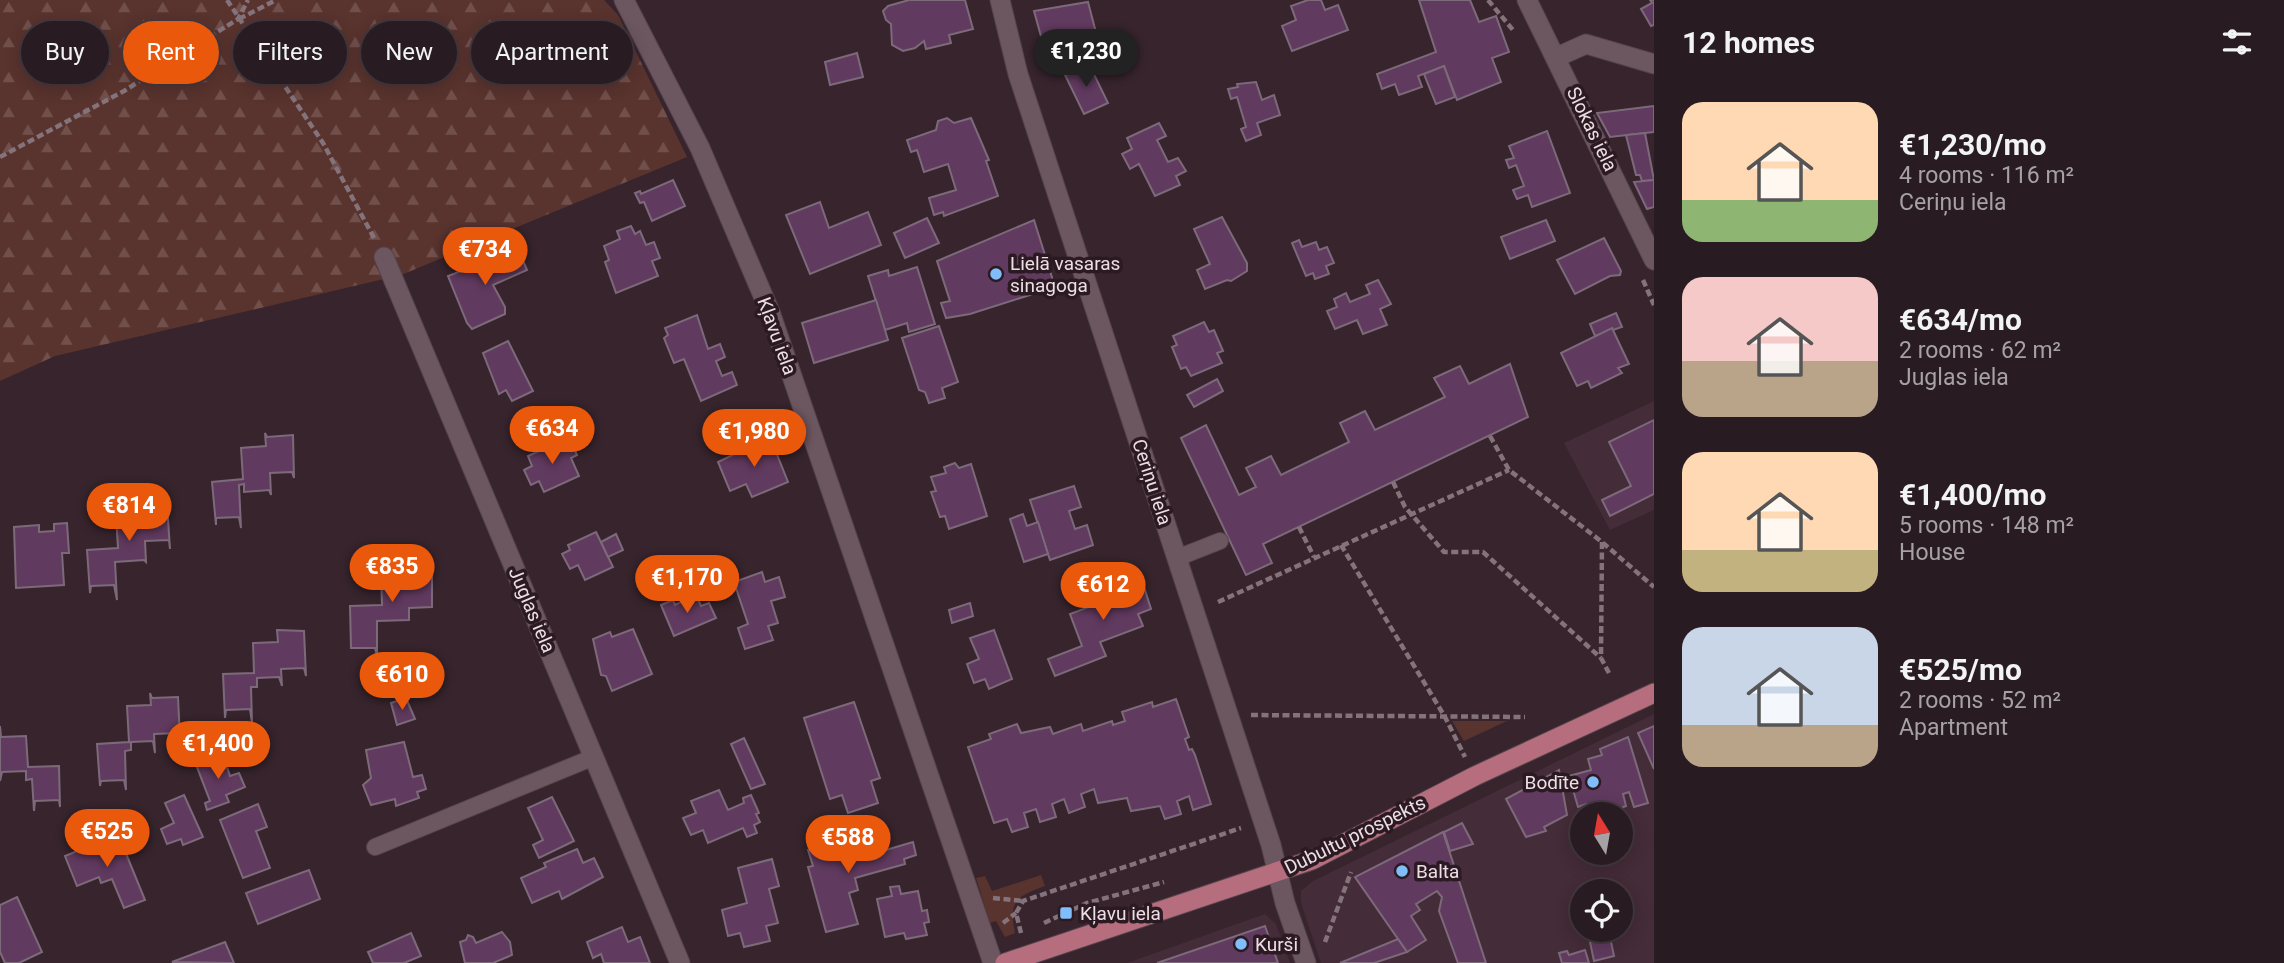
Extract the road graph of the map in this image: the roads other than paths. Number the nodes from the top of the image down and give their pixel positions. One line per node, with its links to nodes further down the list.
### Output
1 (624, 0): 15 (street, Kļavu iela)
2 (1000, 0): 9 (street, Ceriņu iela)
3 (1527, 0): 4 (street, Slokas iela)
4 (1557, 57): 5 (street); 7 (street, Slokas iela)
5 (1654, 64)
6 (384, 257): 11 (street, Juglas iela)
7 (1654, 260)
8 (1220, 541): 9 (lane)
9 (1177, 558): 13 (street, Ceriņu iela)
10 (1654, 693): 13 (main road, Dubultu prospekts)
11 (594, 757): 12 (lane); 14 (street, Juglas iela)
12 (375, 848)
13 (1276, 874): 16 (main road, Dubultu prospekts); 17 (street, Ceriņu iela)
14 (680, 963)
15 (993, 963)
16 (1005, 963)
17 (1306, 963)

